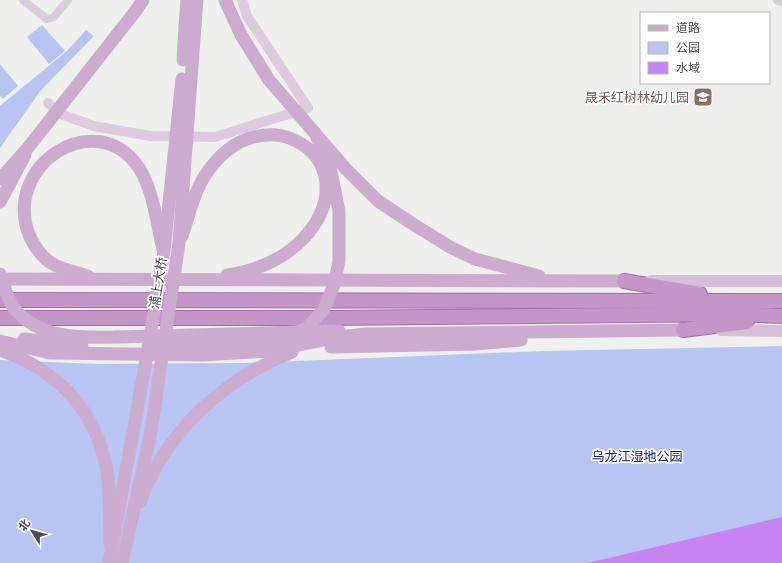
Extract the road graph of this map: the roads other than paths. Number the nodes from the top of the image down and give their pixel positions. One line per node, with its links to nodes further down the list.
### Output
1 (22, 0): 2 (street)
2 (68, 0)
3 (143, 0): 13 (main road, bridge)
4 (187, 0): 10 (main road, 浦上大桥)
5 (197, 0): 10 (main road)
6 (225, 0): 12 (main road, bridge)
7 (242, 0): 11 (street)
8 (778, 0): 9 (street)
9 (782, 1)
10 (190, 25): 16 (main road, bridge); 17 (main road, 浦上大桥, bridge)
11 (48, 103)
12 (315, 133): 24 (main road, bridge); 34 (main road, bridge)
13 (27, 149): 14 (main road, bridge); 15 (main road, bridge)
14 (0, 179)
15 (0, 202)
16 (179, 243): 21 (main road, bridge); 36 (main road, bridge)
17 (164, 251): 20 (main road); 37 (main road, 浦上大桥, bridge)
18 (0, 274): 33 (main road, bridge)
19 (0, 279): 20 (main road)
20 (99, 279): 21 (main road)
21 (186, 281): 24 (main road)
22 (624, 281): 23 (main road); 24 (main road); 26 (highway)
23 (782, 281)
24 (566, 282)
25 (0, 300): 26 (highway)
26 (744, 301): 27 (highway)
27 (782, 301)
28 (782, 317): 29 (highway); 31 (highway)
29 (0, 318)
30 (626, 330): 31 (main road); 33 (main road); 36 (main road, bridge)
31 (683, 330): 32 (main road)
32 (782, 331)
33 (392, 333): 34 (main road)
34 (0, 339)
35 (0, 350): 37 (main road, bridge)
36 (129, 532): 38 (main road, bridge)
37 (109, 560)
38 (122, 563)

